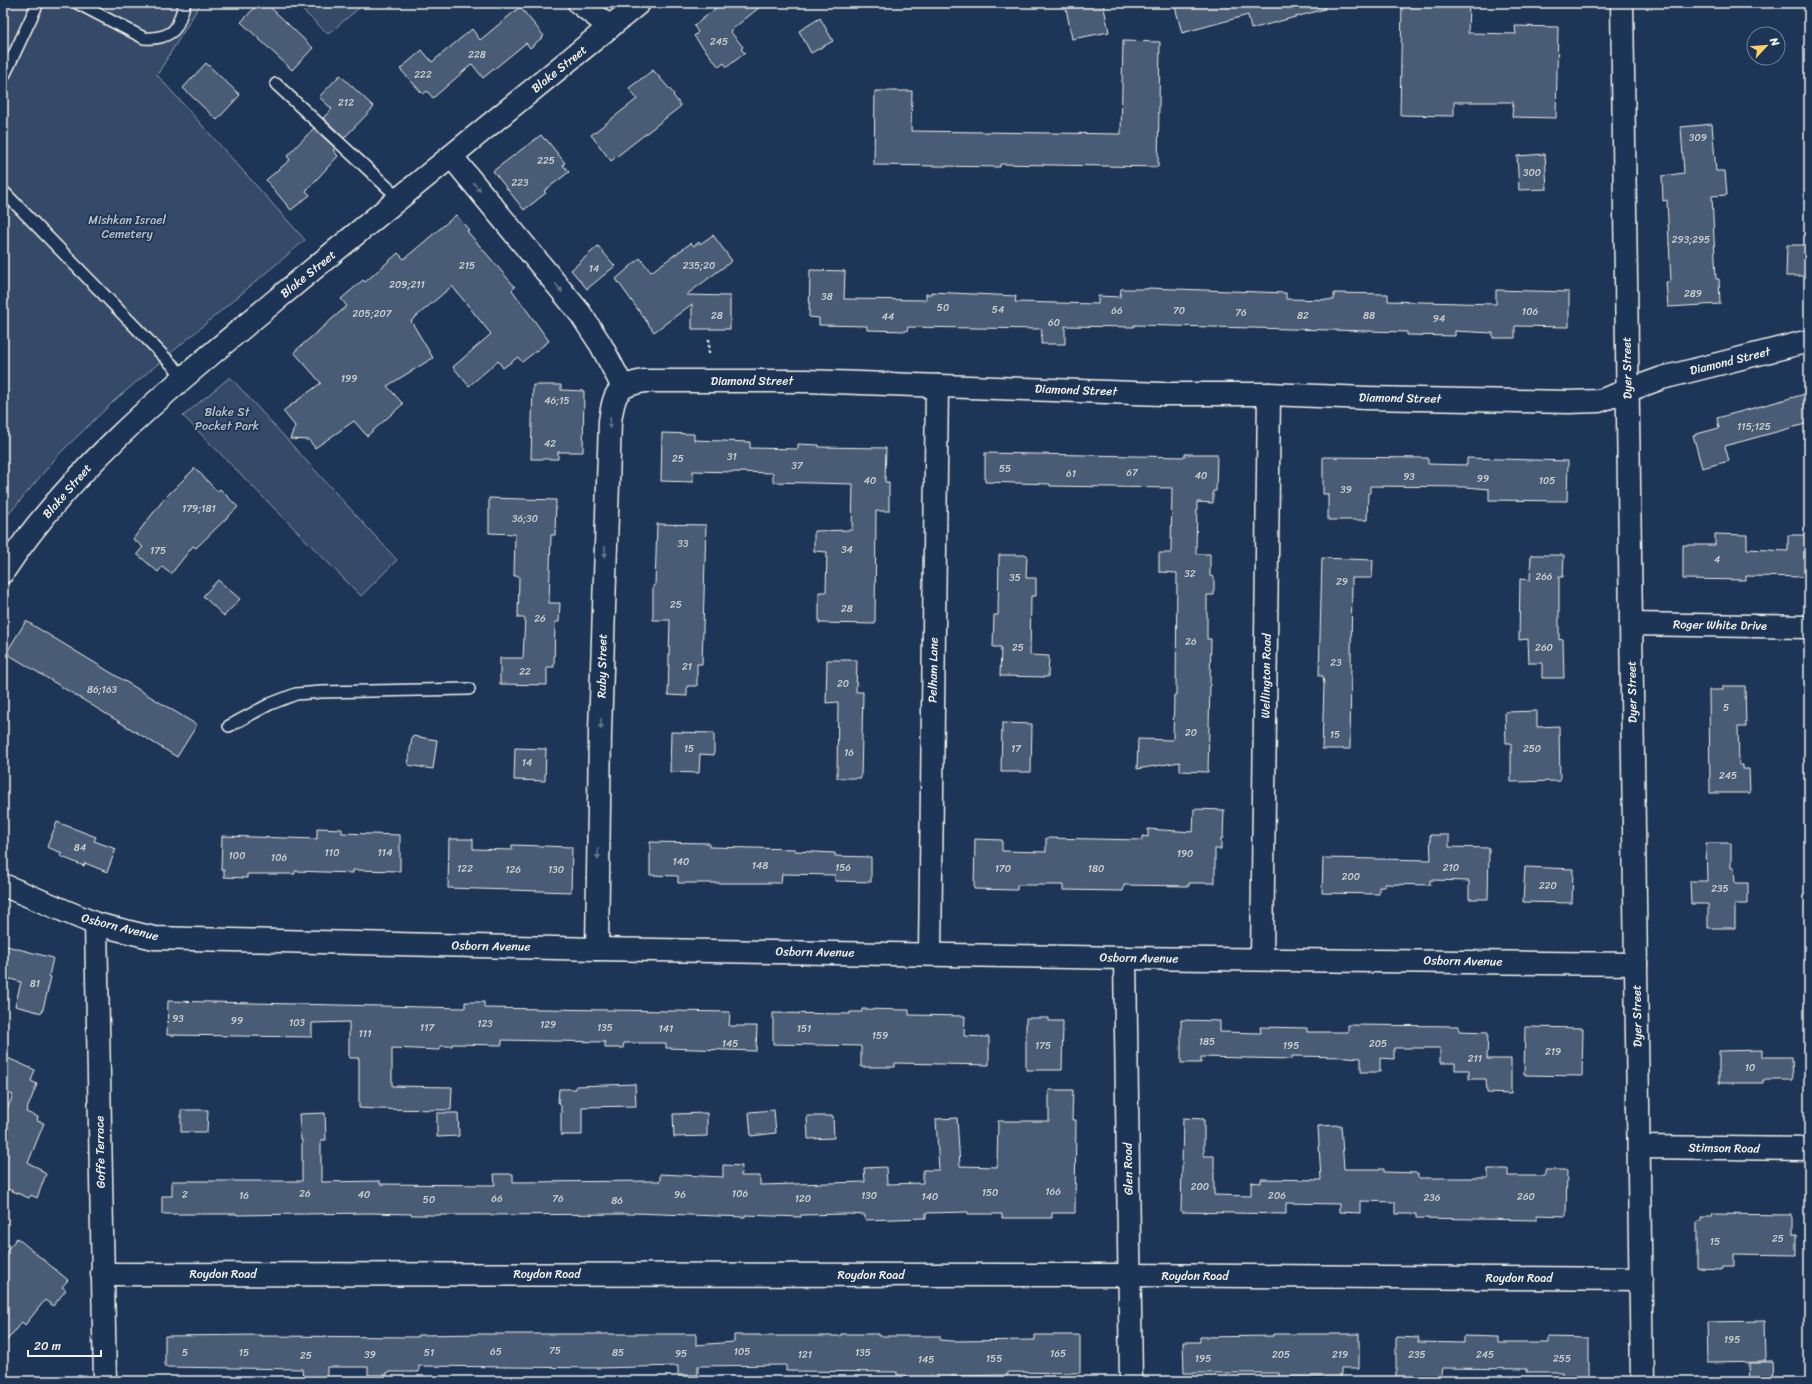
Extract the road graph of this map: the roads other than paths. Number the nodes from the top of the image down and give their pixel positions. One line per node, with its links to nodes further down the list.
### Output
1 (38, 3): 8 (lane)
2 (77, 3): 3 (lane)
3 (185, 3)
4 (579, 3): 7 (street)
5 (639, 3): 7 (street, Blake Street)
6 (1622, 3): 17 (street, Dyer Street)
7 (610, 27): 10 (street, Blake Street)
8 (3, 78)
9 (276, 84): 12 (lane)
10 (452, 157): 12 (street, Blake Street); 16 (street, one-way to 16)
11 (3, 191): 14 (lane)
12 (400, 199): 14 (street, Blake Street)
13 (1809, 341): 17 (street, Diamond Street)
14 (184, 378): 19 (street, Blake Street)
15 (937, 386): 16 (street, Diamond Street); 18 (street, Diamond Street); 27 (street, Pelham Lane)
16 (623, 387): 26 (street, Ruby Street, one-way to 26)
17 (1627, 390): 18 (street, Diamond Street); 20 (street, Dyer Street)
18 (1269, 394): 29 (street, Wellington Road)
19 (3, 572)
20 (1631, 624): 21 (street, Roger White Drive); 30 (street, Dyer Street)
21 (1809, 627)
22 (469, 690): 23 (lane)
23 (229, 726)
24 (3, 885): 25 (street, Osborn Avenue)
25 (96, 924): 26 (street, Osborn Avenue); 33 (street, Goffe Terrace)
26 (597, 949): 27 (street, Osborn Avenue)
27 (930, 954): 28 (street, Osborn Avenue)
28 (1125, 958): 29 (street, Osborn Avenue); 34 (street, Glen Road)
29 (1262, 958): 30 (street, Osborn Avenue)
30 (1636, 964): 31 (street, Dyer Street)
31 (1639, 1147): 32 (street, Stimson Road); 35 (street, Dyer Street)
32 (1809, 1149)
33 (102, 1274): 34 (street, Roydon Road); 36 (street, Goffe Terrace)
34 (1129, 1275): 35 (street, Roydon Road); 37 (street, Glen Road)
35 (1641, 1279): 38 (street, Dyer Street)
36 (105, 1381)
37 (1131, 1381)
38 (1642, 1381)

